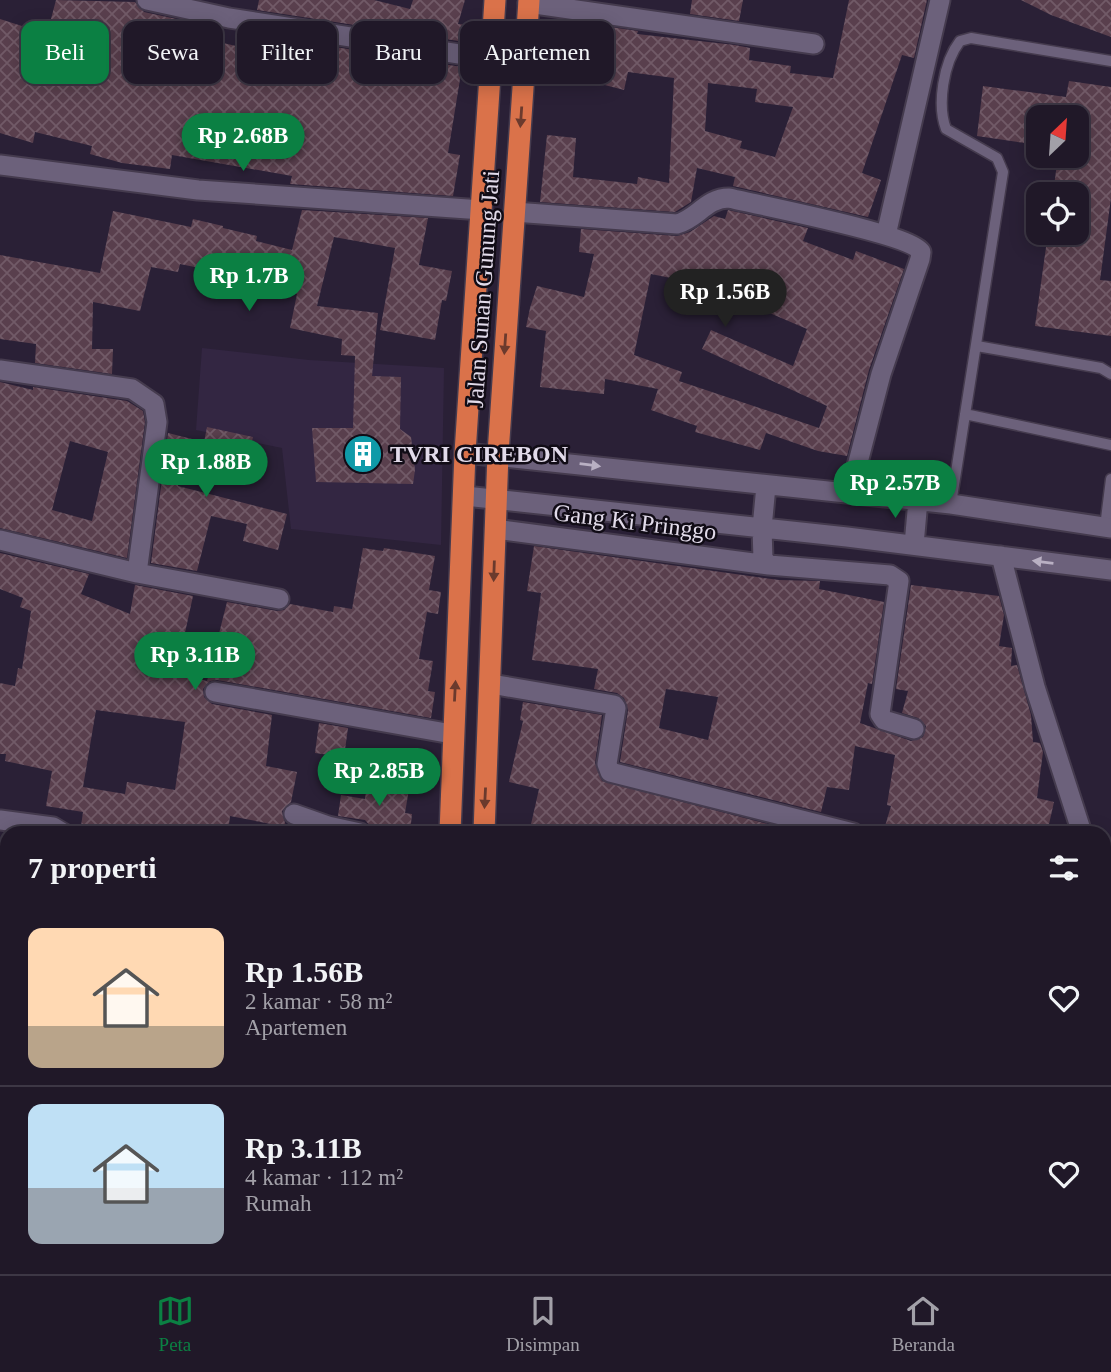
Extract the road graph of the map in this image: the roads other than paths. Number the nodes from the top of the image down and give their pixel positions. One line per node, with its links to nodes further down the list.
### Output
1 (147, 0): 8 (street)
2 (495, 0): 5 (highway)
3 (940, 0): 15 (street)
4 (528, 2): 6 (highway, Jalan Sunan Gunung Jati); 7 (street)
5 (493, 21)
6 (527, 21)
7 (814, 44)
8 (460, 50)
9 (1111, 61): 16 (lane)
10 (489, 84): 13 (highway)
11 (523, 84): 14 (highway, Jalan Sunan Gunung Jati, one-way to 14)
12 (0, 165): 13 (street)
13 (482, 210): 21 (highway)
14 (514, 212): 15 (street); 22 (highway, Jalan Sunan Gunung Jati, one-way to 22)
15 (886, 236): 25 (street)
16 (977, 346): 18 (lane); 19 (lane)
17 (0, 370): 38 (street)
18 (1111, 374)
19 (965, 414): 20 (lane); 29 (lane)
20 (1111, 444)
21 (466, 453): 22 (street); 26 (highway)
22 (498, 454): 24 (street, one-way to 24); 27 (highway, Jalan Sunan Gunung Jati)
23 (1111, 479): 31 (lane)
24 (766, 486): 25 (street); 30 (street)
25 (850, 493): 28 (street)
26 (465, 496): 27 (street); 43 (highway, one-way to 26)
27 (496, 498): 30 (street); 32 (highway, Jalan Sunan Gunung Jati)
28 (918, 500): 29 (street); 34 (street)
29 (951, 504): 31 (street)
30 (762, 528): 34 (street); 36 (street)
31 (1108, 528)
32 (495, 529): 36 (street, Gang Ki Pringgo); 40 (highway, Jalan Sunan Gunung Jati, one-way to 40)
33 (0, 540): 38 (street)
34 (914, 545): 35 (street)
35 (1001, 556): 37 (street, one-way to 35); 51 (street)
36 (769, 565): 42 (street, Gang Ki Pringgo)
37 (1111, 570)
38 (137, 573): 39 (street)
39 (279, 599)
40 (491, 684): 49 (highway, Jalan Sunan Gunung Jati, one-way to 49); 50 (street)
41 (215, 692): 43 (street)
42 (914, 729)
43 (452, 734): 48 (highway)
44 (295, 814): 47 (street)
45 (0, 820): 46 (street)
46 (45, 826)
47 (328, 826)
48 (450, 826)
49 (484, 826)
50 (825, 826)
51 (1080, 826)

